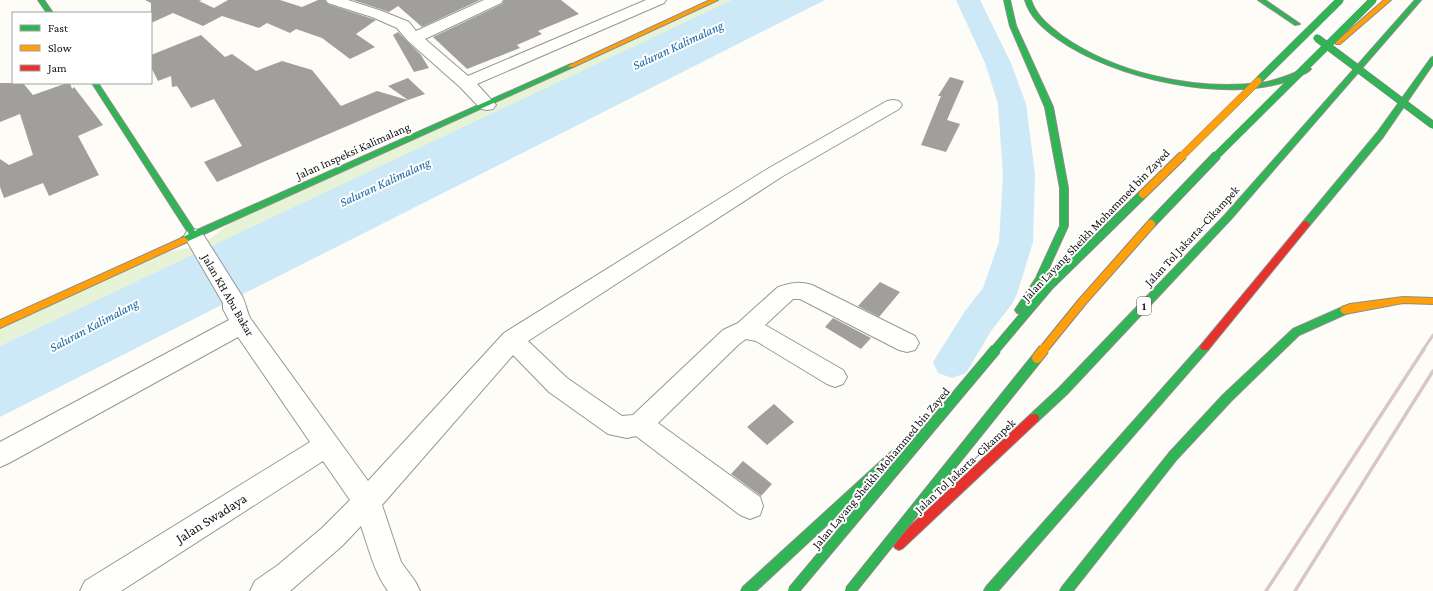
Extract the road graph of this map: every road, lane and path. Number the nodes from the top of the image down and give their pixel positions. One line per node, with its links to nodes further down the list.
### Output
1 (41, 0): 13 (main road)
2 (332, 0): 15 (street)
3 (496, 0): 15 (street)
4 (659, 0): 18 (street)
5 (715, 0): 22 (main road, Jalan Inspeksi Kalimalang)
6 (1007, 0): 41 (main road)
7 (1028, 0): 11 (main road)
8 (1260, 0): 24 (main road, bridge)
9 (1340, 0): 42 (main road, Jalan Layang Sheikh Mohammed bin Zayed, bridge)
10 (1373, 0): 43 (main road, 1, bridge)
11 (1388, 0)
12 (1418, 0): 43 (main road, Jalan Tol Jakarta–Cikampek / 1)
13 (49, 12)
14 (1309, 20): 17 (main road, bridge)
15 (414, 38): 18 (street)
16 (1433, 59): 44 (main road)
17 (1376, 68)
18 (466, 82): 22 (street)
19 (96, 84): 25 (main road, Jalan KH Abu Bakar)
20 (1401, 86): 21 (main road)
21 (1420, 100)
22 (488, 105): 25 (main road, Jalan Inspeksi Kalimalang)
23 (893, 106): 30 (street)
24 (1433, 125)
25 (197, 241): 27 (main road, Jalan Inspeksi Kalimalang); 28 (street, Jalan KH Abu Bakar)
26 (1433, 301): 45 (main road)
27 (0, 324)
28 (242, 324): 34 (street, Jalan KH Abu Bakar); 35 (street)
29 (746, 329): 31 (street); 32 (street); 33 (street)
30 (512, 340): 33 (street); 36 (street)
31 (907, 343)
32 (835, 377)
33 (640, 424): 37 (street)
34 (327, 445): 36 (street, Jalan KH Abu Bakar); 38 (street, Jalan Swadaya)
35 (0, 455)
36 (367, 502): 39 (street); 40 (street, Jalan KH Abu Bakar)
37 (750, 506)
38 (95, 591)
39 (265, 591)
40 (405, 591)
41 (746, 591)
42 (793, 591)
43 (849, 591)
44 (990, 591)
45 (1066, 591)

